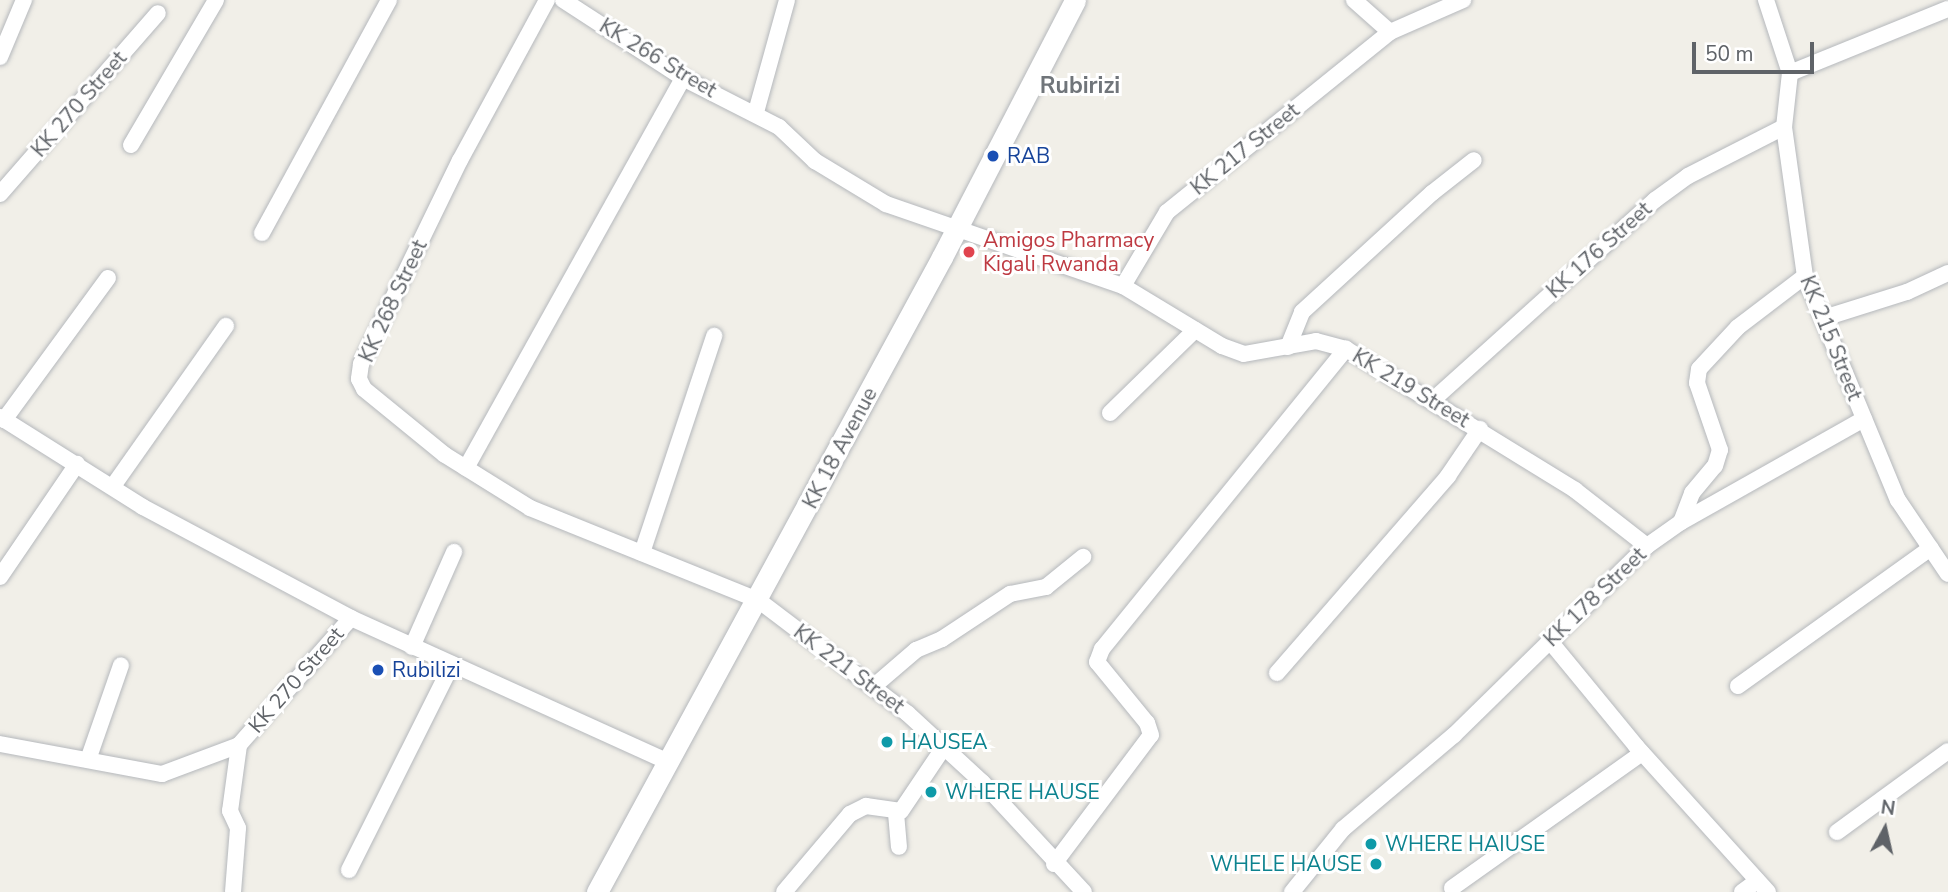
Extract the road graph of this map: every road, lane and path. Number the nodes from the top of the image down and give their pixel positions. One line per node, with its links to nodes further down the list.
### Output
1 (24, 0): 14 (street)
2 (215, 0): 19 (street)
3 (389, 0): 24 (street)
4 (547, 0): 41 (street, KK 268 Street)
5 (563, 0): 16 (street, KK 266 Street)
6 (787, 0): 17 (street)
7 (1075, 0): 23 (main road, KK 18 Avenue)
8 (1354, 0): 13 (street)
9 (1463, 0): 13 (street, KK 217 Street)
10 (1766, 0): 15 (street, KK 215 Street)
11 (1948, 9): 15 (street)
12 (158, 13): 21 (street, KK 270 Street)
13 (1390, 32): 28 (street, KK 217 Street)
14 (0, 57)
15 (1790, 73): 18 (street, KK 215 Street)
16 (683, 78): 17 (street, KK 266 Street); 41 (street)
17 (756, 112): 23 (street, KK 266 Street)
18 (1784, 127): 26 (street, KK 215 Street); 35 (street, KK 176 Street)
19 (131, 145)
20 (1475, 160): 33 (street)
21 (8, 176): 22 (street, KK 270 Street)
22 (0, 194)
23 (958, 227): 28 (street, KK 219 Street); 51 (main road, KK 18 Avenue)
24 (262, 233)
25 (1948, 273): 29 (street)
26 (1805, 276): 29 (street, KK 215 Street); 43 (street)
27 (108, 278): 37 (street)
28 (1123, 286): 31 (street, KK 219 Street)
29 (1824, 318): 38 (street, KK 215 Street)
30 (226, 326): 42 (street)
31 (1195, 330): 33 (street, KK 219 Street); 36 (street)
32 (714, 336): 47 (street)
33 (1288, 347): 34 (street, KK 219 Street)
34 (1346, 349): 35 (street, KK 219 Street); 70 (street)
35 (1434, 400): 39 (street, KK 219 Street)
36 (1110, 413)
37 (2, 418): 40 (street, KK 270 Street)
38 (1864, 419): 43 (street, KK 178 Street); 45 (street, KK 215 Street)
39 (1480, 429): 44 (street, KK 219 Street); 57 (street)
40 (77, 464): 42 (street, KK 270 Street); 50 (street)
41 (466, 468): 47 (street, KK 268 Street)
42 (113, 486): 52 (street, KK 270 Street)
43 (1681, 522): 44 (street, KK 178 Street)
44 (1647, 546): 53 (street, KK 178 Street)
45 (1931, 548): 49 (street, KK 215 Street); 58 (street)
46 (454, 552): 54 (street)
47 (642, 553): 51 (street, KK 268 Street)
48 (1083, 557): 59 (street)
49 (1948, 574)
50 (0, 577)
51 (758, 600): 59 (street, KK 221 Street); 66 (main road, KK 18 Avenue)
52 (351, 618): 54 (street, KK 270 Street); 61 (street, KK 270 Street)
53 (1549, 640): 64 (street); 78 (street, KK 178 Street)
54 (412, 647): 55 (street, KK 270 Street)
55 (452, 664): 66 (street, KK 270 Street); 71 (street)
56 (121, 665): 65 (street)
57 (1277, 673)
58 (1738, 686)
59 (873, 687): 62 (street, KK 221 Street)
60 (0, 744): 65 (street, KK 270 Street)
61 (239, 745): 65 (street, KK 270 Street); 74 (street)
62 (944, 747): 67 (street); 70 (street, KK 221 Street)
63 (1948, 751): 68 (street)
64 (1642, 753): 72 (street); 73 (street)
65 (89, 757)
66 (670, 763): 75 (main road, KK 18 Avenue)
67 (895, 813): 69 (street); 76 (street)
68 (1837, 832)
69 (899, 847)
70 (1054, 864): 77 (street, KK 221 Street)
71 (349, 870)
72 (1763, 886): 79 (street)
73 (1452, 888)
74 (233, 892)
75 (597, 892)
76 (785, 892)
77 (1084, 892)
78 (1292, 892)
79 (1742, 892)

